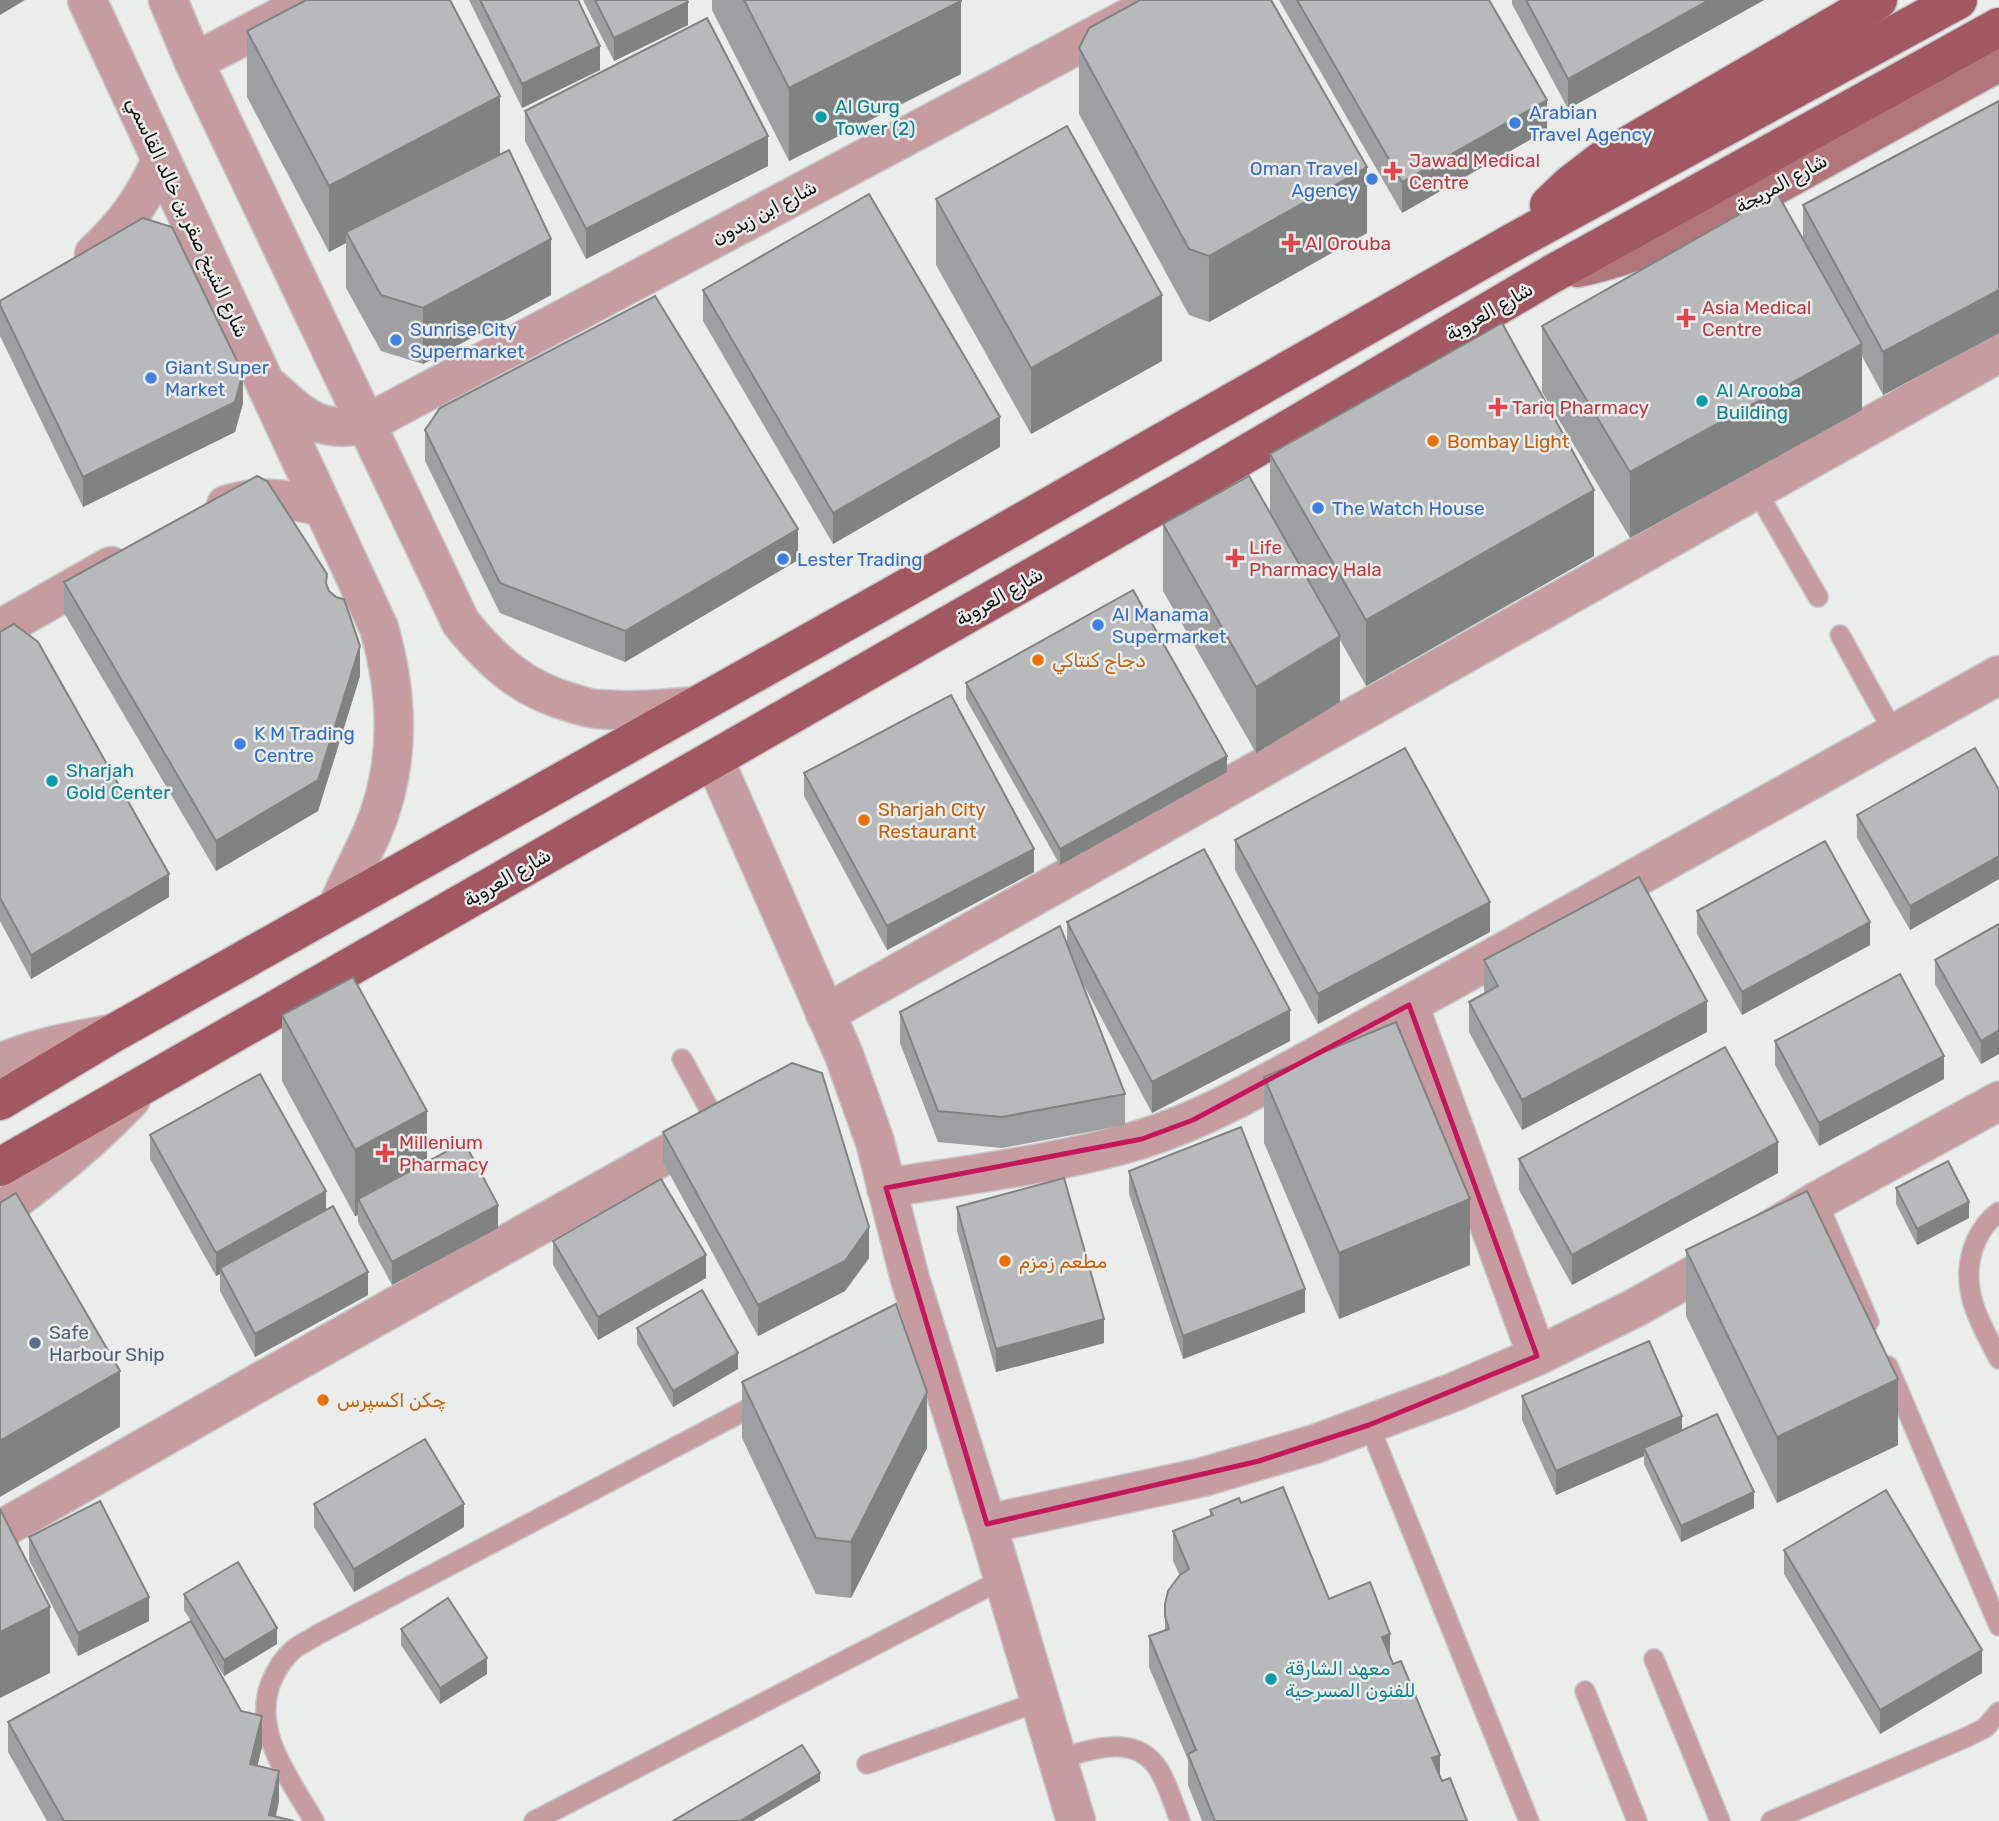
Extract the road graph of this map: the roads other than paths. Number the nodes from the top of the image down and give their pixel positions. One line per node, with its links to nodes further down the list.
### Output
1 (87, 0): 10 (street, شارع الشيخ صقر بن خالد القاسمي)
2 (168, 0): 8 (street)
3 (313, 0): 8 (street)
4 (1163, 0): 18 (street, شارع ابن زيدون)
5 (1878, 0): 11 (main road)
6 (1958, 0): 11 (main road)
7 (1999, 27): 15 (main road, شارع العروبة)
8 (194, 62): 18 (street)
9 (1999, 62): 15 (main road, شارع المريجة)
10 (161, 160): 12 (street); 13 (street, شارع الشيخ صقر بن خالد القاسمي)
11 (1517, 240): 27 (main road)
12 (94, 254): 13 (street); 14 (street)
13 (206, 257): 17 (street, شارع الشيخ صقر بن خالد القاسمي)
14 (59, 274)
15 (1552, 274): 29 (main road, شارع العروبة)
16 (1999, 353): 19 (street)
17 (264, 382): 18 (street); 20 (street, شارع الشيخ صقر بن خالد القاسمي)
18 (366, 424): 27 (street)
19 (1755, 490): 23 (lane); 32 (street)
20 (322, 507): 21 (street); 30 (street, شارع الشيخ صقر بن خالد القاسمي)
21 (203, 515)
22 (144, 548): 24 (street)
23 (1818, 597)
24 (0, 629)
25 (1840, 635): 28 (lane)
26 (1999, 675): 28 (street)
27 (695, 706): 30 (main road)
28 (1894, 733): 31 (street)
29 (714, 759): 32 (street); 38 (main road, شارع العروبة)
30 (338, 906): 33 (main road)
31 (1409, 1005): 44 (street); 48 (street)
32 (825, 1014): 34 (street)
33 (112, 1034): 36 (street); 39 (main road)
34 (845, 1055): 37 (street); 44 (street)
35 (682, 1059): 42 (lane)
36 (0, 1063)
37 (810, 1074)
38 (144, 1084): 43 (main road, شارع العروبة); 46 (street)
39 (0, 1101)
40 (1999, 1101): 45 (street)
41 (753, 1106): 42 (street)
42 (718, 1125): 53 (street)
43 (0, 1167)
44 (886, 1188): 52 (street)
45 (1817, 1201): 48 (street); 55 (lane)
46 (0, 1212)
47 (1999, 1212): 49 (lane)
48 (1537, 1356): 51 (street)
49 (1999, 1359)
50 (777, 1394): 62 (lane)
51 (1369, 1425): 52 (street); 66 (lane)
52 (987, 1524): 54 (street)
53 (0, 1530)
54 (1003, 1579): 58 (street); 63 (lane)
55 (1999, 1626)
56 (1654, 1660): 68 (lane)
57 (1585, 1691): 67 (lane)
58 (1040, 1701): 60 (street); 61 (lane)
59 (1999, 1712): 69 (lane)
60 (1058, 1759): 64 (street); 65 (lane)
61 (867, 1764)
62 (314, 1821)
63 (534, 1821)
64 (1076, 1821)
65 (1180, 1821)
66 (1530, 1821)
67 (1637, 1821)
68 (1720, 1821)
69 (1771, 1821)

